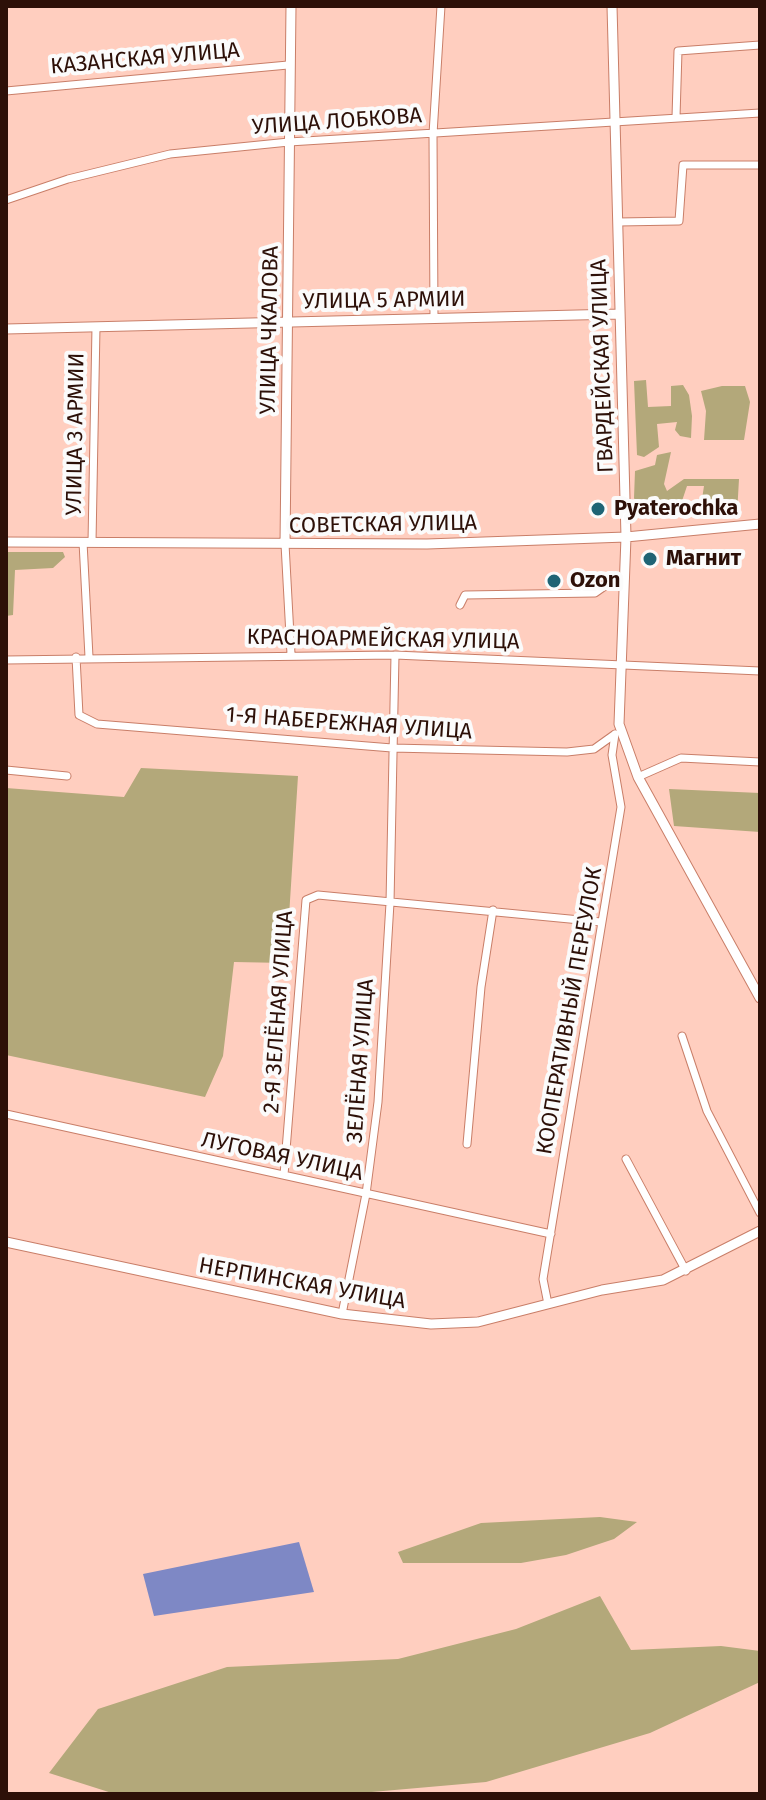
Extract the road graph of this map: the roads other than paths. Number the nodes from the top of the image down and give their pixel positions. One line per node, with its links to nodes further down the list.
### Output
1 (291, 6): 5 (main road, УЛИЦА ЧКАЛОВА)
2 (441, 6): 10 (street)
3 (612, 6): 9 (main road, ГВАРДЕЙСКАЯ УЛИЦА)
4 (760, 45): 8 (street)
5 (288, 65): 6 (street, КАЗАНСКАЯ УЛИЦА); 11 (main road, УЛИЦА ЧКАЛОВА)
6 (6, 91)
7 (760, 113): 8 (street, УЛИЦА ЛОБКОВА)
8 (676, 117): 9 (street, УЛИЦА ЛОБКОВА)
9 (613, 120): 10 (street, УЛИЦА ЛОБКОВА); 14 (main road, ГВАРДЕЙСКАЯ УЛИЦА)
10 (433, 134): 11 (street, УЛИЦА ЛОБКОВА); 16 (street)
11 (289, 142): 13 (street, УЛИЦА ЛОБКОВА); 17 (main road, УЛИЦА ЧКАЛОВА)
12 (760, 165): 14 (street)
13 (6, 200)
14 (618, 222): 15 (main road, ГВАРДЕЙСКАЯ УЛИЦА)
15 (618, 314): 16 (main road, УЛИЦА 5 АРМИИ); 21 (main road, ГВАРДЕЙСКАЯ УЛИЦА)
16 (434, 318): 17 (main road, УЛИЦА 5 АРМИИ)
17 (287, 322): 18 (main road, УЛИЦА 5 АРМИИ); 24 (main road, УЛИЦА ЧКАЛОВА)
18 (96, 327): 19 (main road, УЛИЦА 5 АРМИИ); 23 (street, УЛИЦА 3 АРМИИ)
19 (6, 329)
20 (760, 524): 21 (main road, СОВЕТСКАЯ УЛИЦА)
21 (626, 537): 24 (main road, СОВЕТСКАЯ УЛИЦА); 25 (main road, ГВАРДЕЙСКАЯ УЛИЦА)
22 (6, 542): 23 (main road, СОВЕТСКАЯ УЛИЦА)
23 (87, 542): 24 (main road, СОВЕТСКАЯ УЛИЦА); 30 (street, УЛИЦА 3 АРМИИ)
24 (285, 544): 27 (street, УЛИЦА ЧКАЛОВА)
25 (625, 578): 26 (street); 32 (main road, ГВАРДЕЙСКАЯ УЛИЦА)
26 (460, 605)
27 (291, 654): 28 (street, КРАСНОАРМЕЙСКАЯ УЛИЦА); 30 (street, КРАСНОАРМЕЙСКАЯ УЛИЦА)
28 (395, 655): 32 (street, КРАСНОАРМЕЙСКАЯ УЛИЦА); 35 (street, ЗЕЛЁНАЯ УЛИЦА)
29 (76, 657): 30 (street, КРАСНОАРМЕЙСКАЯ УЛИЦА); 31 (street, КРАСНОАРМЕЙСКАЯ УЛИЦА); 35 (street, 1-Я НАБЕРЕЖНАЯ УЛИЦА)
30 (89, 657)
31 (6, 660)
32 (620, 666): 33 (street, КРАСНОАРМЕЙСКАЯ УЛИЦА); 34 (main road, ГВАРДЕЙСКАЯ УЛИЦА)
33 (760, 671)
34 (617, 729): 35 (street, 1-Я НАБЕРЕЖНАЯ УЛИЦА); 39 (main road); 42 (street, КООПЕРАТИВНЫЙ ПЕРЕУЛОК)
35 (392, 748): 40 (street, ЗЕЛЁНАЯ УЛИЦА)
36 (760, 762): 39 (street)
37 (6, 770): 38 (street)
38 (67, 776)
39 (638, 777): 43 (main road)
40 (390, 903): 41 (street); 48 (street, 2-Я ЗЕЛЁНАЯ УЛИЦА); 49 (street, ЗЕЛЁНАЯ УЛИЦА)
41 (493, 910): 42 (street); 46 (street)
42 (601, 922): 52 (street, КООПЕРАТИВНЫЙ ПЕРЕУЛОК)
43 (760, 998)
44 (682, 1036): 50 (street)
45 (6, 1114): 48 (street, ЛУГОВАЯ УЛИЦА)
46 (467, 1144)
47 (626, 1159): 54 (street)
48 (284, 1175): 49 (street, ЛУГОВАЯ УЛИЦА)
49 (366, 1194): 52 (street, ЛУГОВАЯ УЛИЦА); 56 (street, ЗЕЛЁНАЯ УЛИЦА)
50 (760, 1213)
51 (760, 1231): 54 (main road, НЕРПИНСКАЯ УЛИЦА)
52 (551, 1234): 55 (street, КООПЕРАТИВНЫЙ ПЕРЕУЛОК)
53 (6, 1242): 56 (main road, НЕРПИНСКАЯ УЛИЦА)
54 (686, 1271): 55 (main road, НЕРПИНСКАЯ УЛИЦА)
55 (548, 1304): 56 (main road, НЕРПИНСКАЯ УЛИЦА)
56 (342, 1314)

